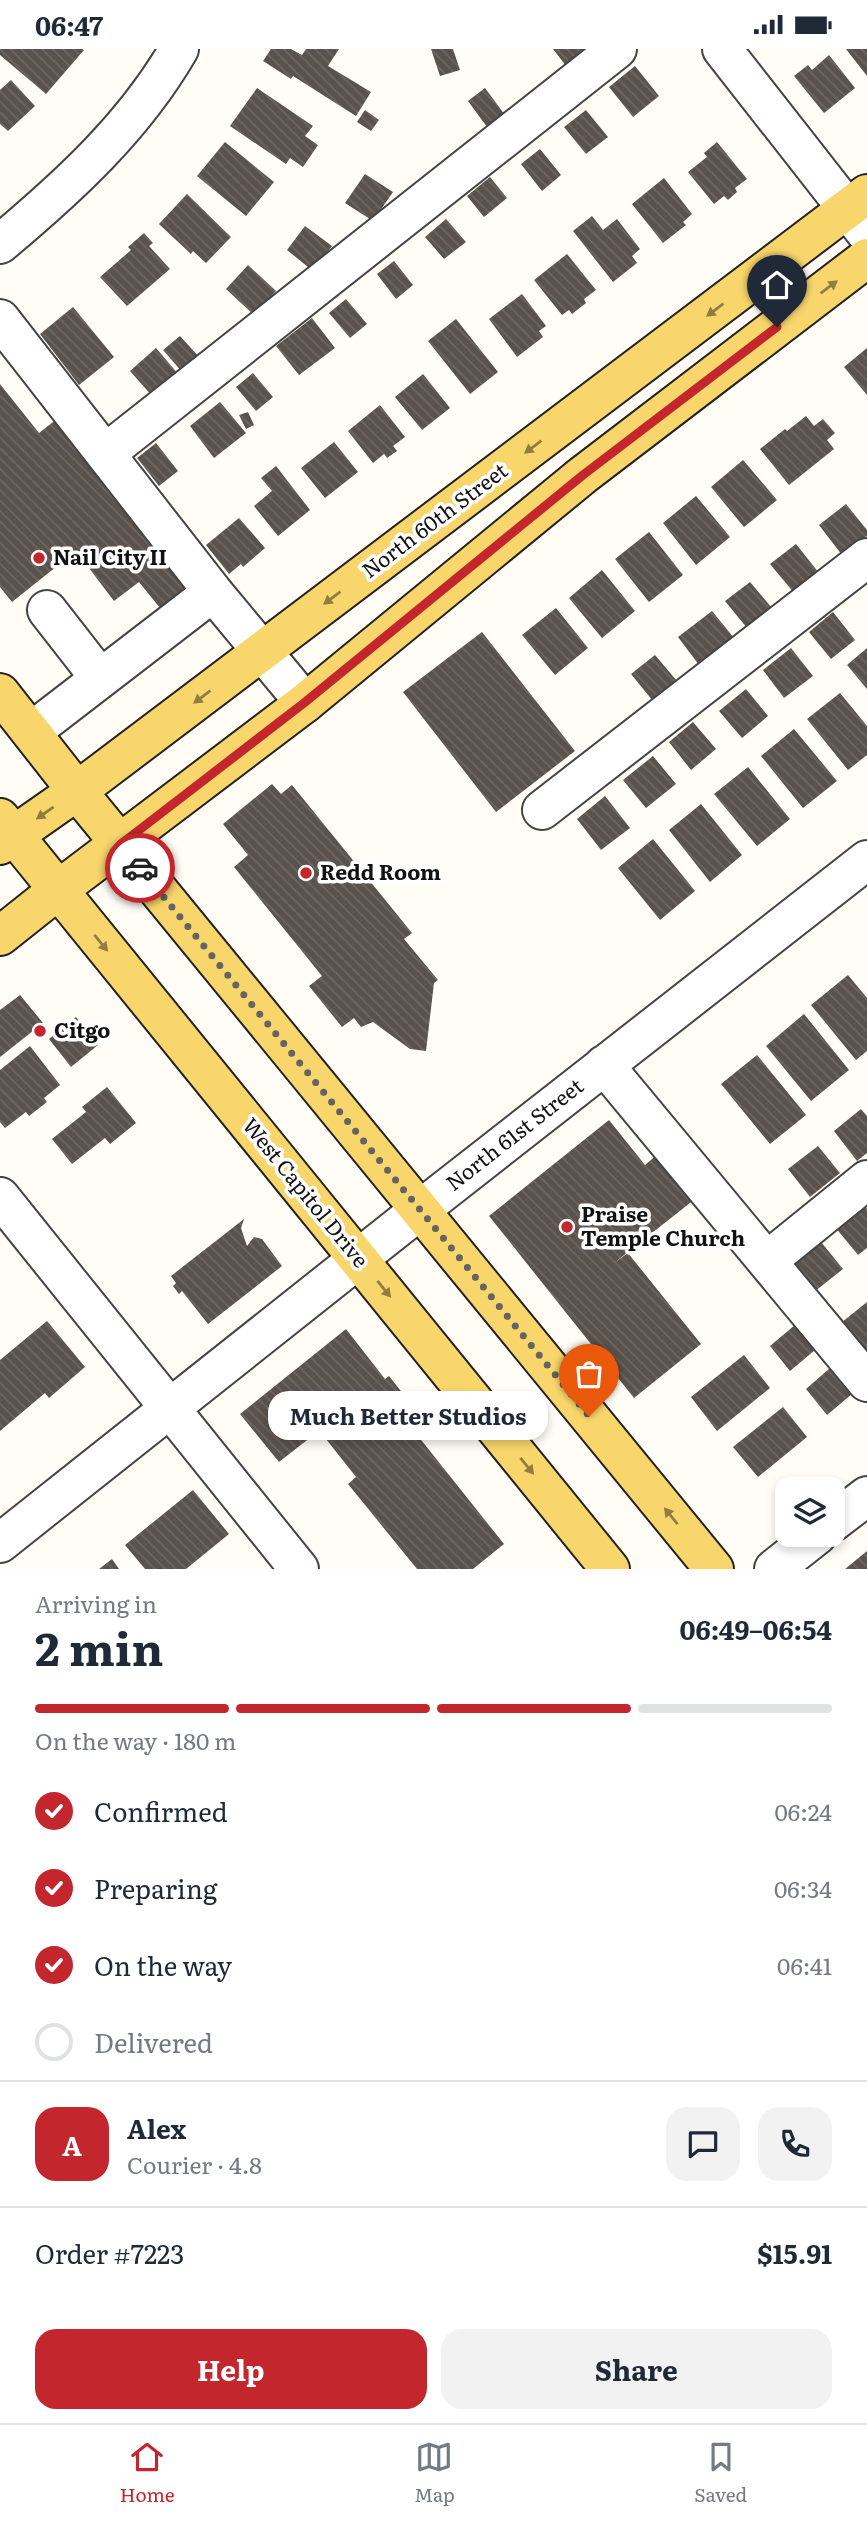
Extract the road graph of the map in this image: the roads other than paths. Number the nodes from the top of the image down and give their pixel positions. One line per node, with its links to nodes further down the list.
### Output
1 (178, 49): 5 (street)
2 (617, 49): 8 (street)
3 (722, 49): 4 (street)
4 (861, 212): 12 (main road, North 60th Street, one-way to 12)
5 (0, 244)
6 (867, 258): 15 (main road, one-way to 6)
7 (0, 319): 8 (street)
8 (106, 453): 10 (street)
9 (867, 558): 18 (street)
10 (214, 592): 12 (street); 13 (street)
11 (47, 610): 13 (street)
12 (263, 651): 15 (street); 17 (main road, North 60th Street, one-way to 17)
13 (100, 678): 16 (street)
14 (0, 693): 16 (main road)
15 (304, 703): 20 (main road)
16 (31, 732): 17 (main road)
17 (77, 791): 19 (main road, North 60th Street, one-way to 19); 20 (main road)
18 (542, 810)
19 (5, 832): 22 (main road, West Capitol Drive)
20 (121, 844): 22 (main road); 26 (main road)
21 (867, 860): 24 (street, North 61st Street)
22 (58, 890): 23 (main road); 28 (main road, West Capitol Drive, one-way to 28)
23 (0, 936)
24 (604, 1065): 26 (street, North 61st Street); 29 (street)
25 (867, 1180): 29 (street)
26 (421, 1209): 28 (street, North 61st Street); 38 (main road, one-way to 26)
27 (7, 1219): 31 (street)
28 (359, 1258): 31 (street, North 61st Street); 37 (main road, West Capitol Drive, one-way to 37)
29 (767, 1261): 30 (street)
30 (867, 1382)
31 (170, 1408): 34 (street, North 61st Street); 36 (street)
32 (867, 1496): 33 (street)
33 (845, 1513)
34 (0, 1543)
35 (802, 1547): 39 (street)
36 (299, 1569)
37 (610, 1569)
38 (714, 1569)
39 (774, 1569)

